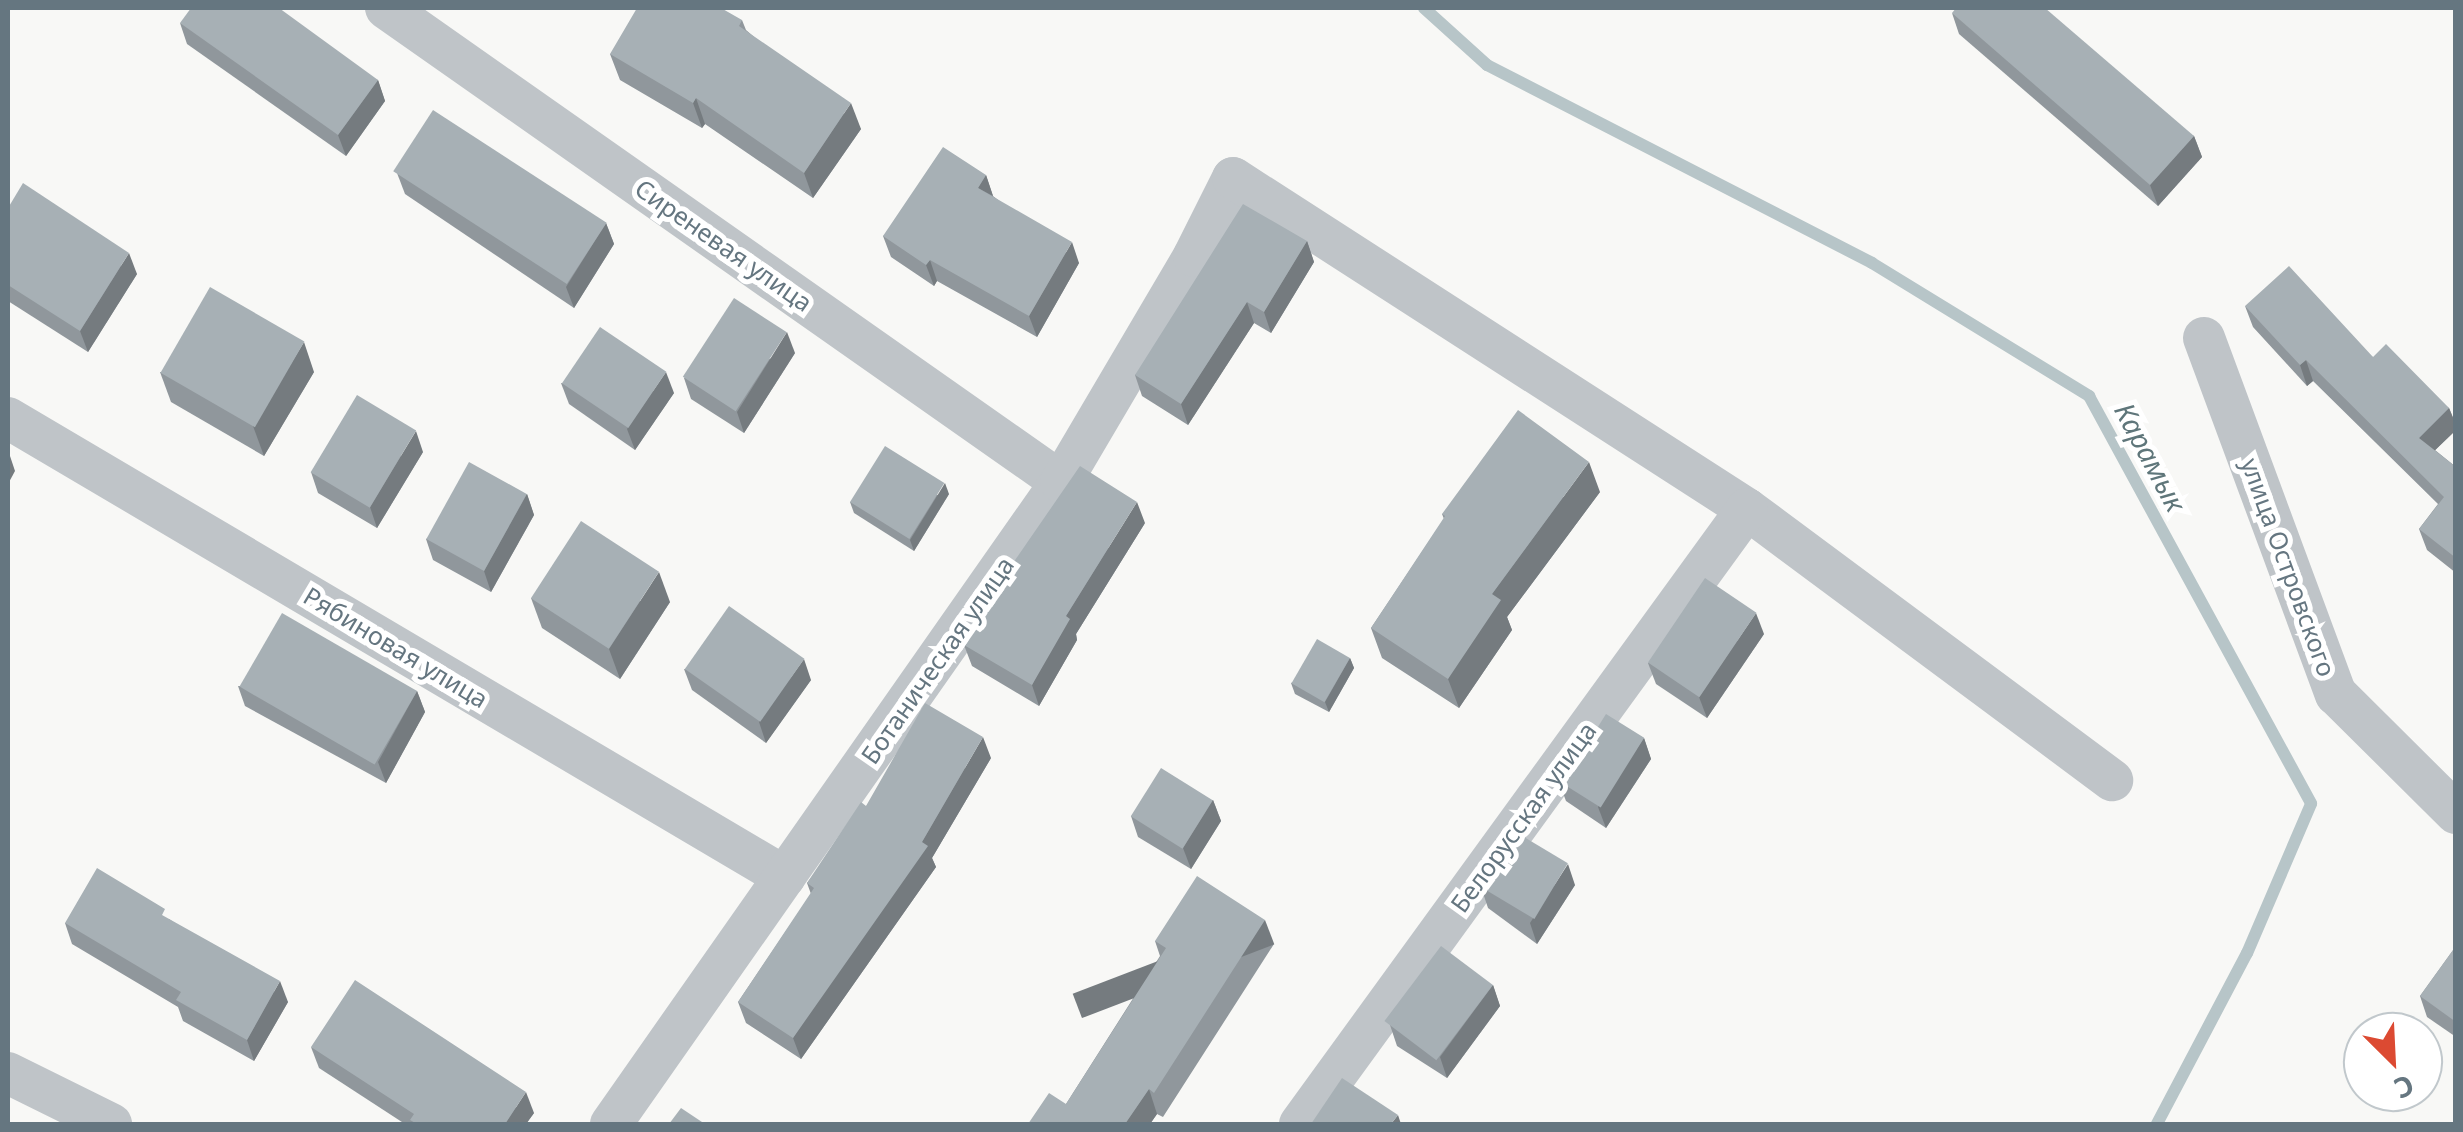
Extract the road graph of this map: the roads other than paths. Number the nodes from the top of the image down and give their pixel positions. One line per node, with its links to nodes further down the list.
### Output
1 (386, 8): 4 (street, Сиреневая улица)
2 (2204, 338): 7 (street, улица Островского)
3 (8, 418): 8 (street, Рябиновая улица)
4 (1061, 482): 5 (street, Ботаническая улица); 8 (street, Ботаническая улица)
5 (1746, 509): 6 (street); 12 (street, Белорусская улица)
6 (2112, 780)
7 (2456, 813)
8 (784, 877): 11 (street, Ботаническая улица)
9 (8, 1073): 10 (street)
10 (111, 1124)
11 (611, 1124)
12 (1300, 1124)

